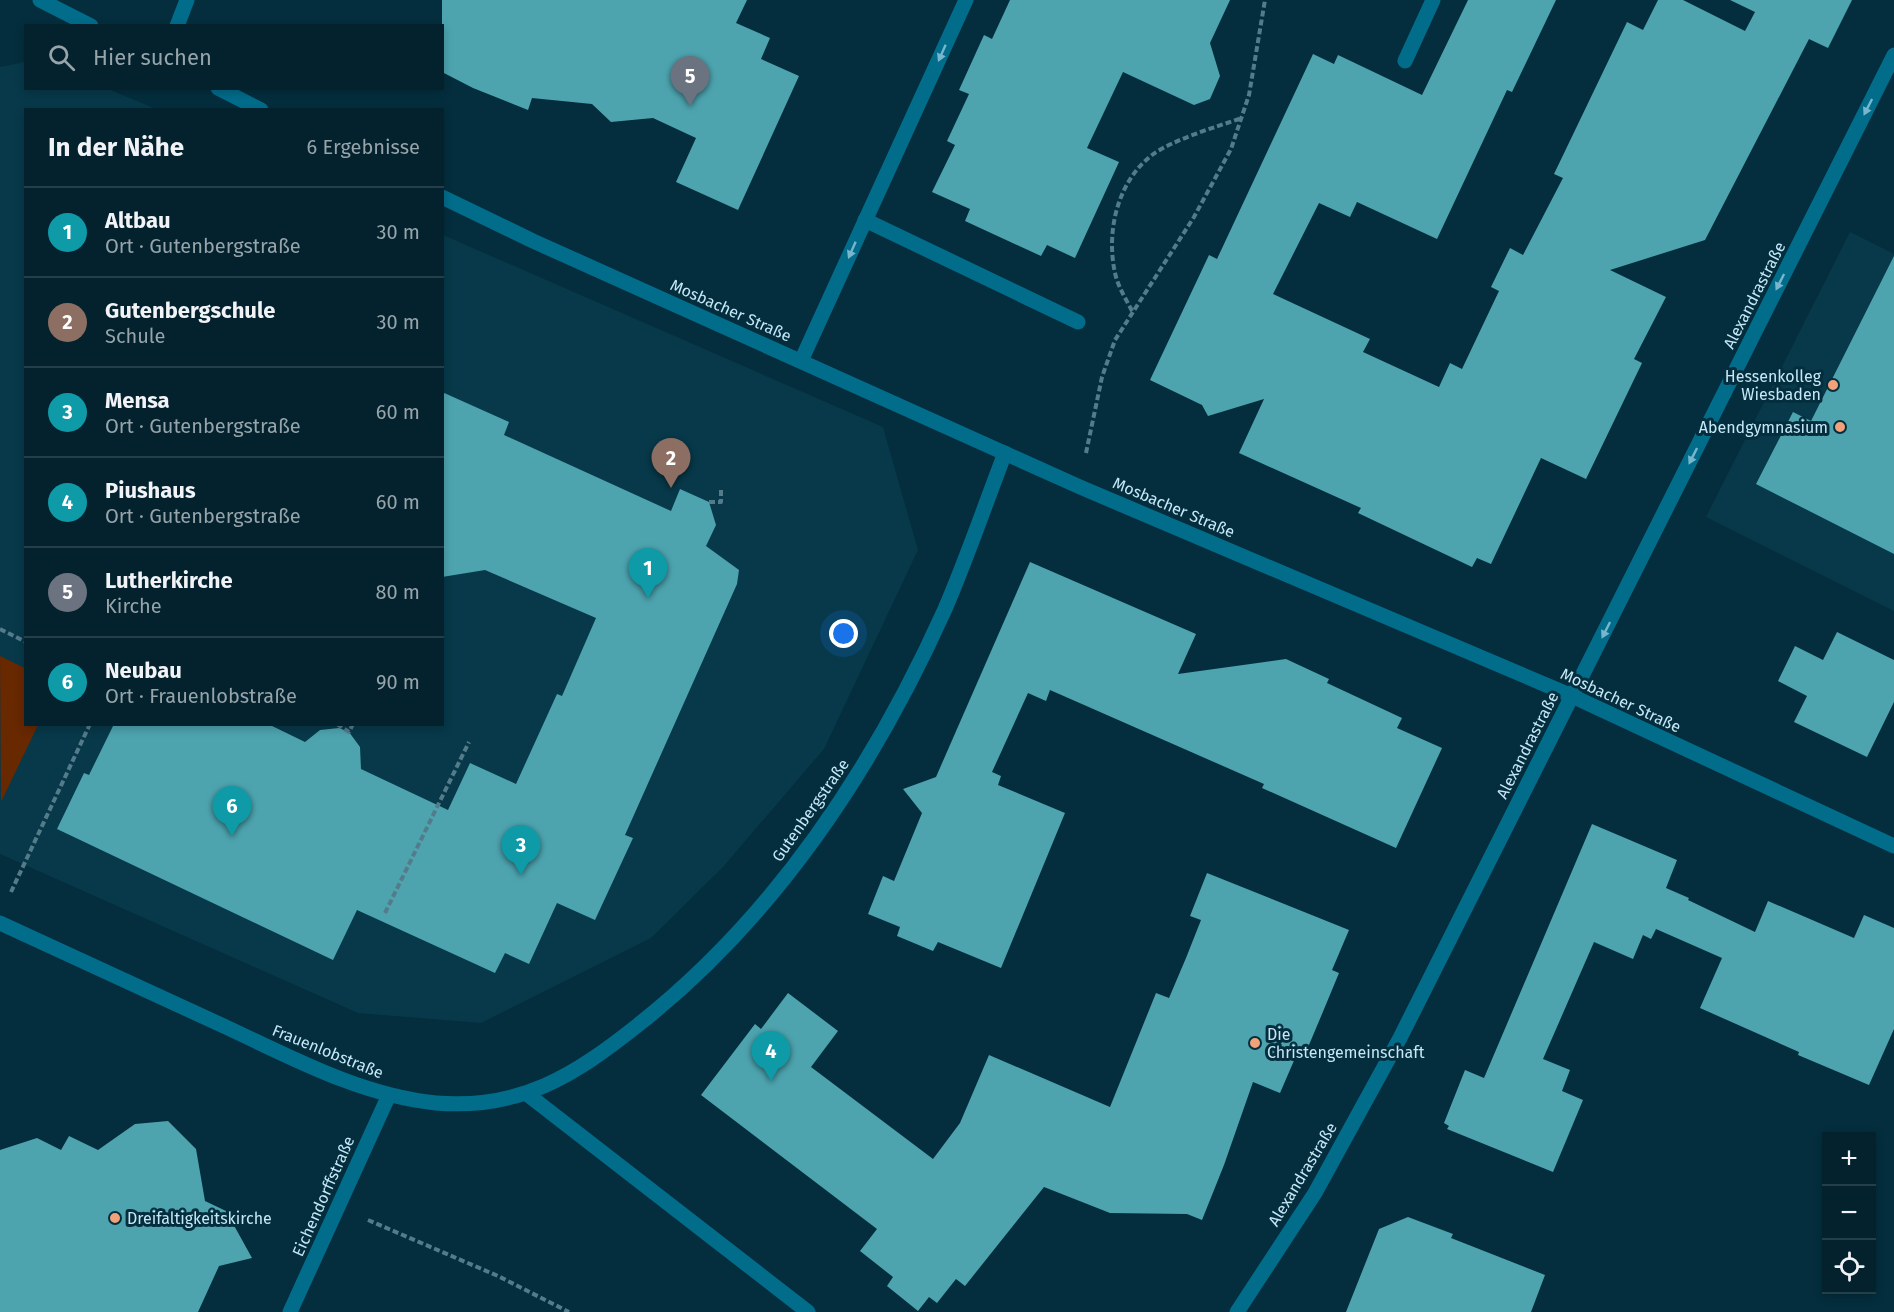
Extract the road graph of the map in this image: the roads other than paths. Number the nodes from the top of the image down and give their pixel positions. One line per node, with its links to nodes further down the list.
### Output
1 (40, 0): 5 (street)
2 (187, 0): 6 (street)
3 (966, 0): 12 (street, one-way to 12)
4 (1433, 0): 8 (street)
5 (87, 24)
6 (178, 24)
7 (1894, 55): 16 (street, Alexandrastraße, one-way to 16)
8 (1405, 61)
9 (222, 90): 10 (street)
10 (257, 108)
11 (444, 198): 14 (street, Mosbacher Straße)
12 (866, 220): 13 (street); 14 (street, one-way to 14)
13 (1078, 322)
14 (801, 361): 15 (street, Mosbacher Straße)
15 (1005, 453): 16 (street, Mosbacher Straße); 19 (street, Gutenbergstraße)
16 (1572, 696): 17 (street, Mosbacher Straße); 23 (street, Alexandrastraße)
17 (1894, 846)
18 (0, 923): 20 (street, Frauenlobstraße)
19 (527, 1094): 20 (street, Frauenlobstraße); 22 (street)
20 (389, 1095): 21 (street, Eichendorffstraße)
21 (290, 1312)
22 (808, 1312)
23 (1237, 1312)

